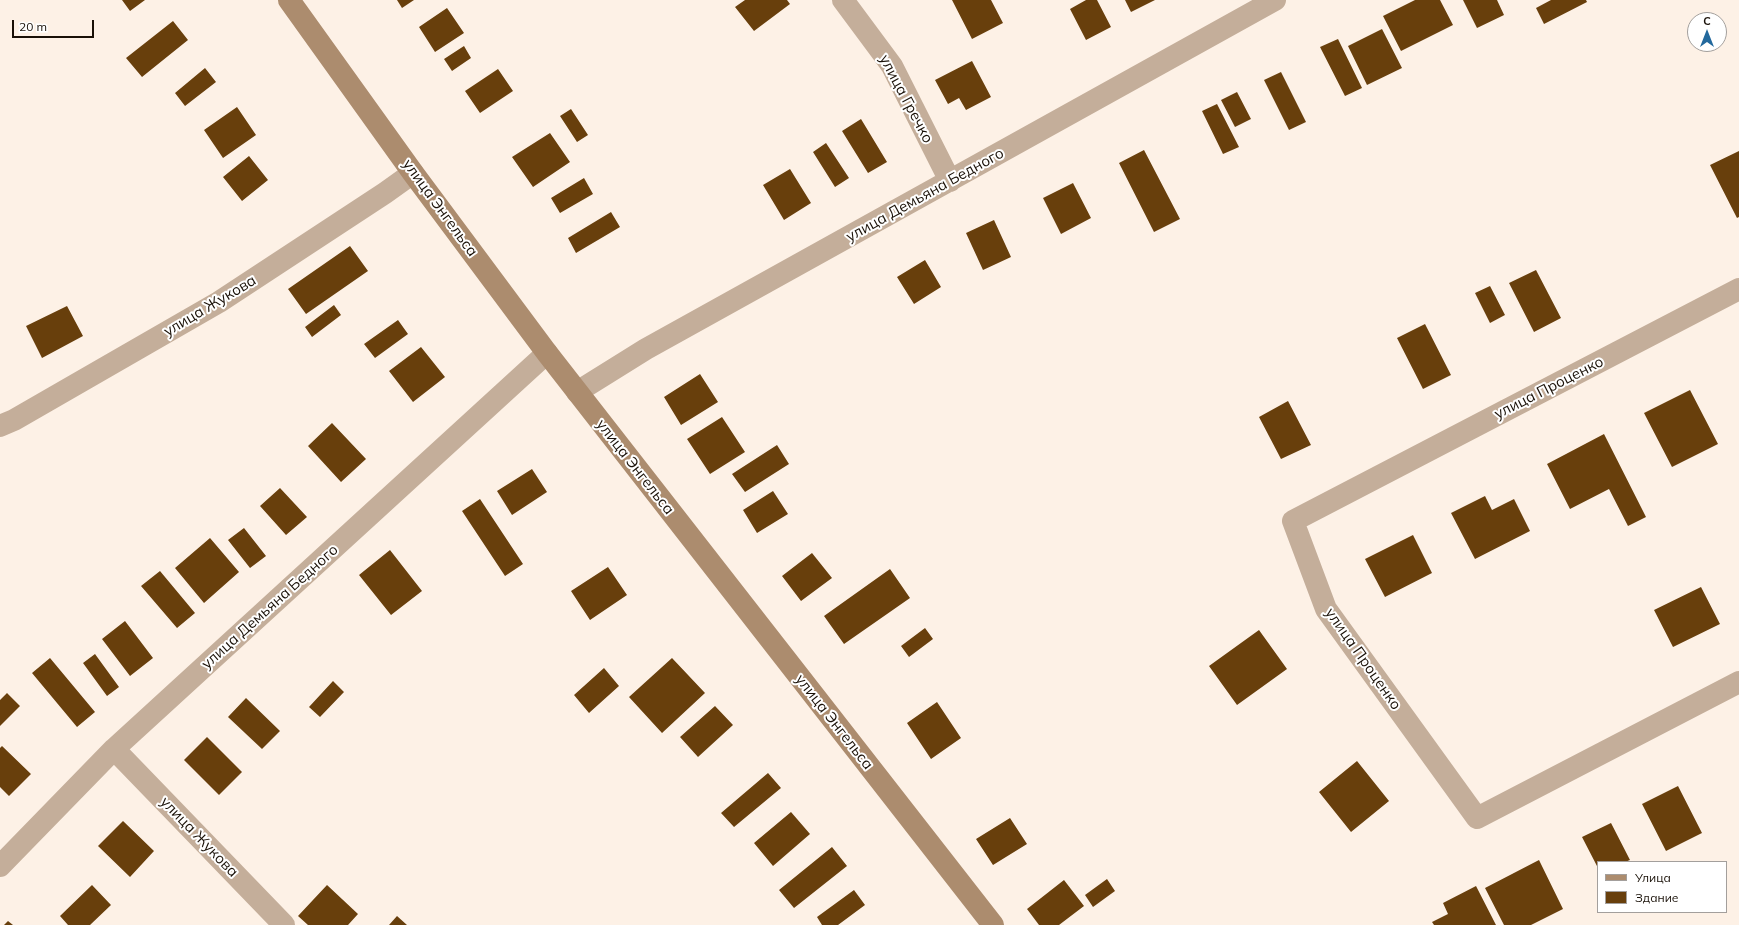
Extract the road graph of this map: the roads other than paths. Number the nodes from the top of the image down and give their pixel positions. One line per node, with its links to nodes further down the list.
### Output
1 (289, 0): 4 (street, улица Энгельса)
2 (843, 0): 5 (street, улица Гречко)
3 (1275, 0): 5 (street, улица Демьяна Бедного)
4 (413, 173): 7 (street, улица Энгельса); 9 (street, улица Жукова)
5 (950, 181): 8 (street, улица Демьяна Бедного)
6 (1739, 289): 10 (street, улица Проценко)
7 (547, 353): 8 (street, улица Энгельса); 11 (street, улица Демьяна Бедного)
8 (577, 392): 14 (street, улица Энгельса)
9 (0, 426)
10 (1739, 682)
11 (114, 749): 12 (street, улица Демьяна Бедного); 13 (street, улица Жукова)
12 (0, 866)
13 (284, 925)
14 (993, 925)

